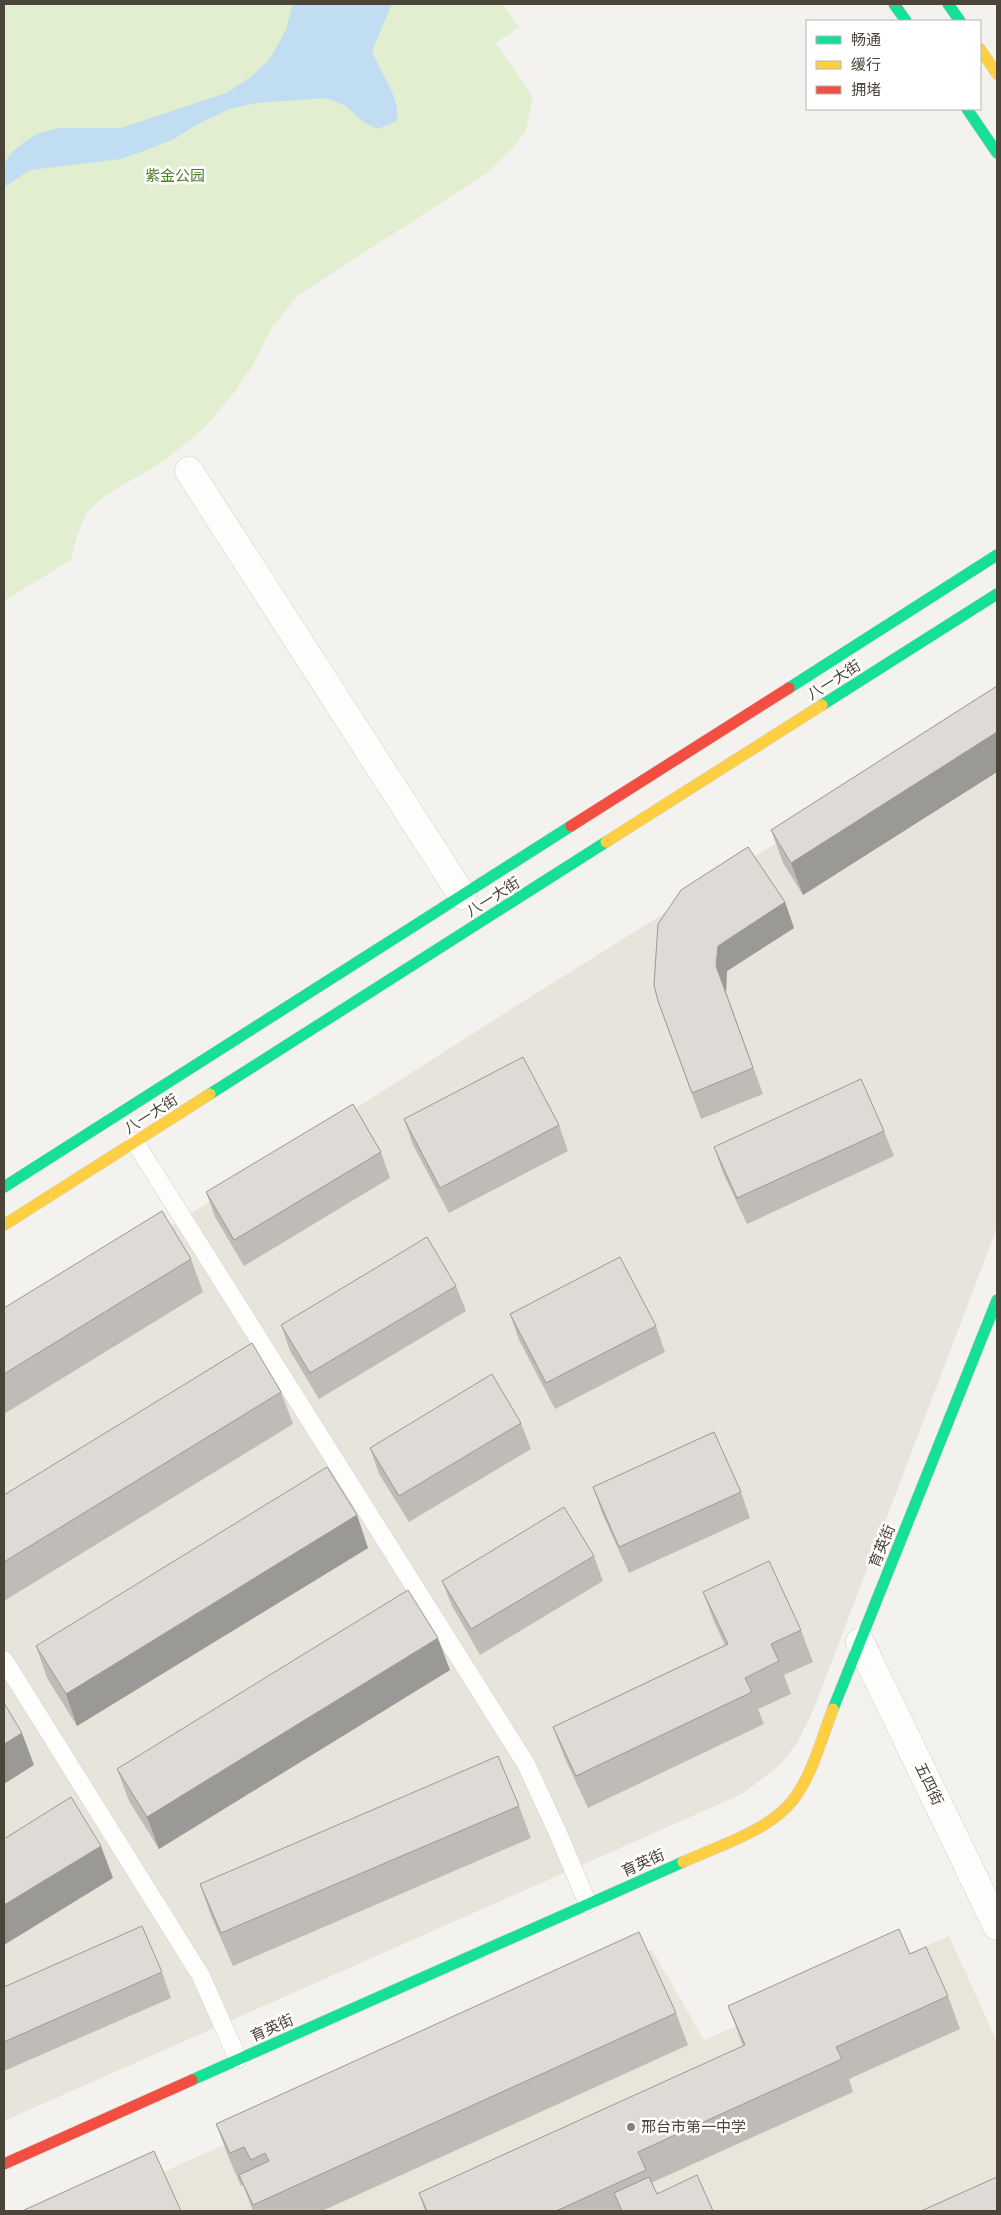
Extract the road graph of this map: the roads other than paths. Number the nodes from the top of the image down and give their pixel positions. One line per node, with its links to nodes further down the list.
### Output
1 (894, 4): 3 (street)
2 (948, 4): 4 (street)
3 (905, 20)
4 (959, 20)
5 (981, 50): 6 (street)
6 (997, 74)
7 (968, 110): 8 (street)
8 (997, 153)
9 (189, 471): 12 (street)
10 (997, 555): 12 (street, 八一大街)
11 (997, 594): 13 (street, 八一大街)
12 (462, 895): 14 (street, 八一大街)
13 (136, 1142): 15 (street, 八一大街); 19 (lane)
14 (4, 1187)
15 (4, 1225)
16 (997, 1300): 17 (street, 育英街)
17 (860, 1642): 19 (street, 育英街); 20 (street, 五四街)
18 (4, 1660): 21 (lane)
19 (588, 1904): 21 (street, 育英街)
20 (997, 1926)
21 (238, 2060): 22 (street, 育英街)
22 (4, 2164)

